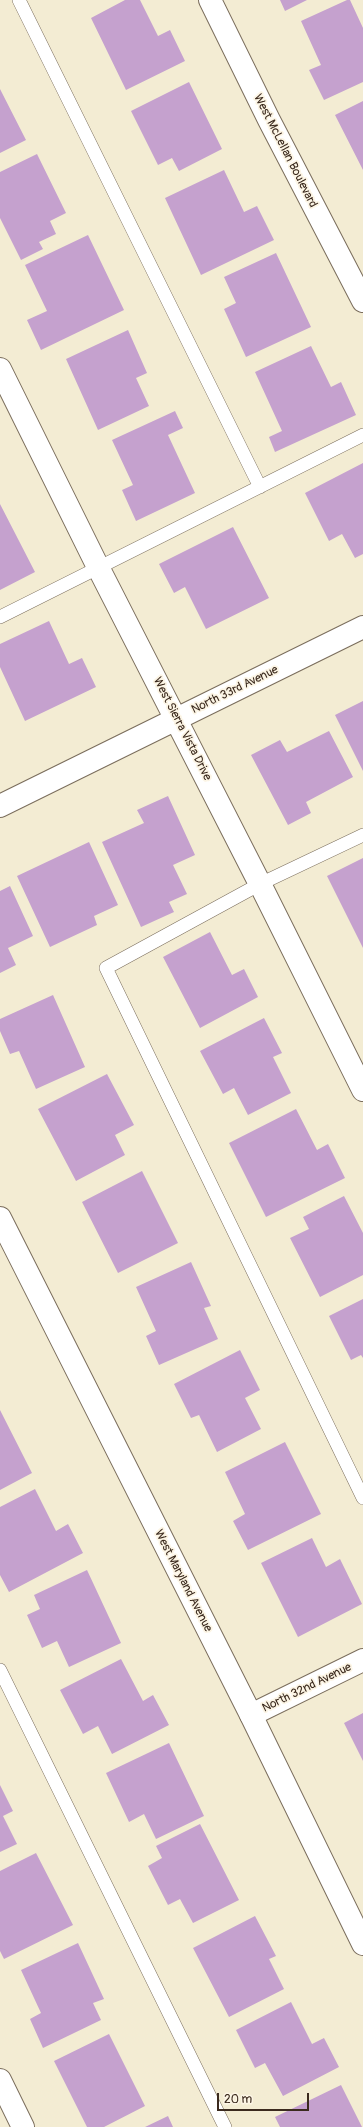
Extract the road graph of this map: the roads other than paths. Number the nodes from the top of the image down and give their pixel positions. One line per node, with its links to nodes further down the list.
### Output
1 (19, 0): 6 (lane)
2 (210, 0): 3 (street, West McLellan Boulevard)
3 (363, 300)
4 (0, 369): 7 (street, West Sierra Vista Drive)
5 (363, 435): 6 (lane)
6 (260, 487): 7 (lane)
7 (98, 567): 8 (lane); 10 (street, West Sierra Vista Drive)
8 (0, 617)
9 (363, 627): 10 (street, North 33rd Avenue)
10 (177, 719): 11 (street, North 33rd Avenue); 13 (street, West Sierra Vista Drive)
11 (0, 806)
12 (363, 835): 13 (lane)
13 (260, 884): 14 (street, West Sierra Vista Drive); 16 (lane)
14 (363, 1090)
15 (0, 1218): 19 (street, West Maryland Avenue)
16 (363, 1498)
17 (363, 1660): 19 (street, North 32nd Avenue)
18 (0, 1670): 23 (lane)
19 (251, 1715): 20 (street, West Maryland Avenue)
20 (363, 1944)
21 (0, 2080): 22 (street)
22 (23, 2127)
23 (225, 2127)

